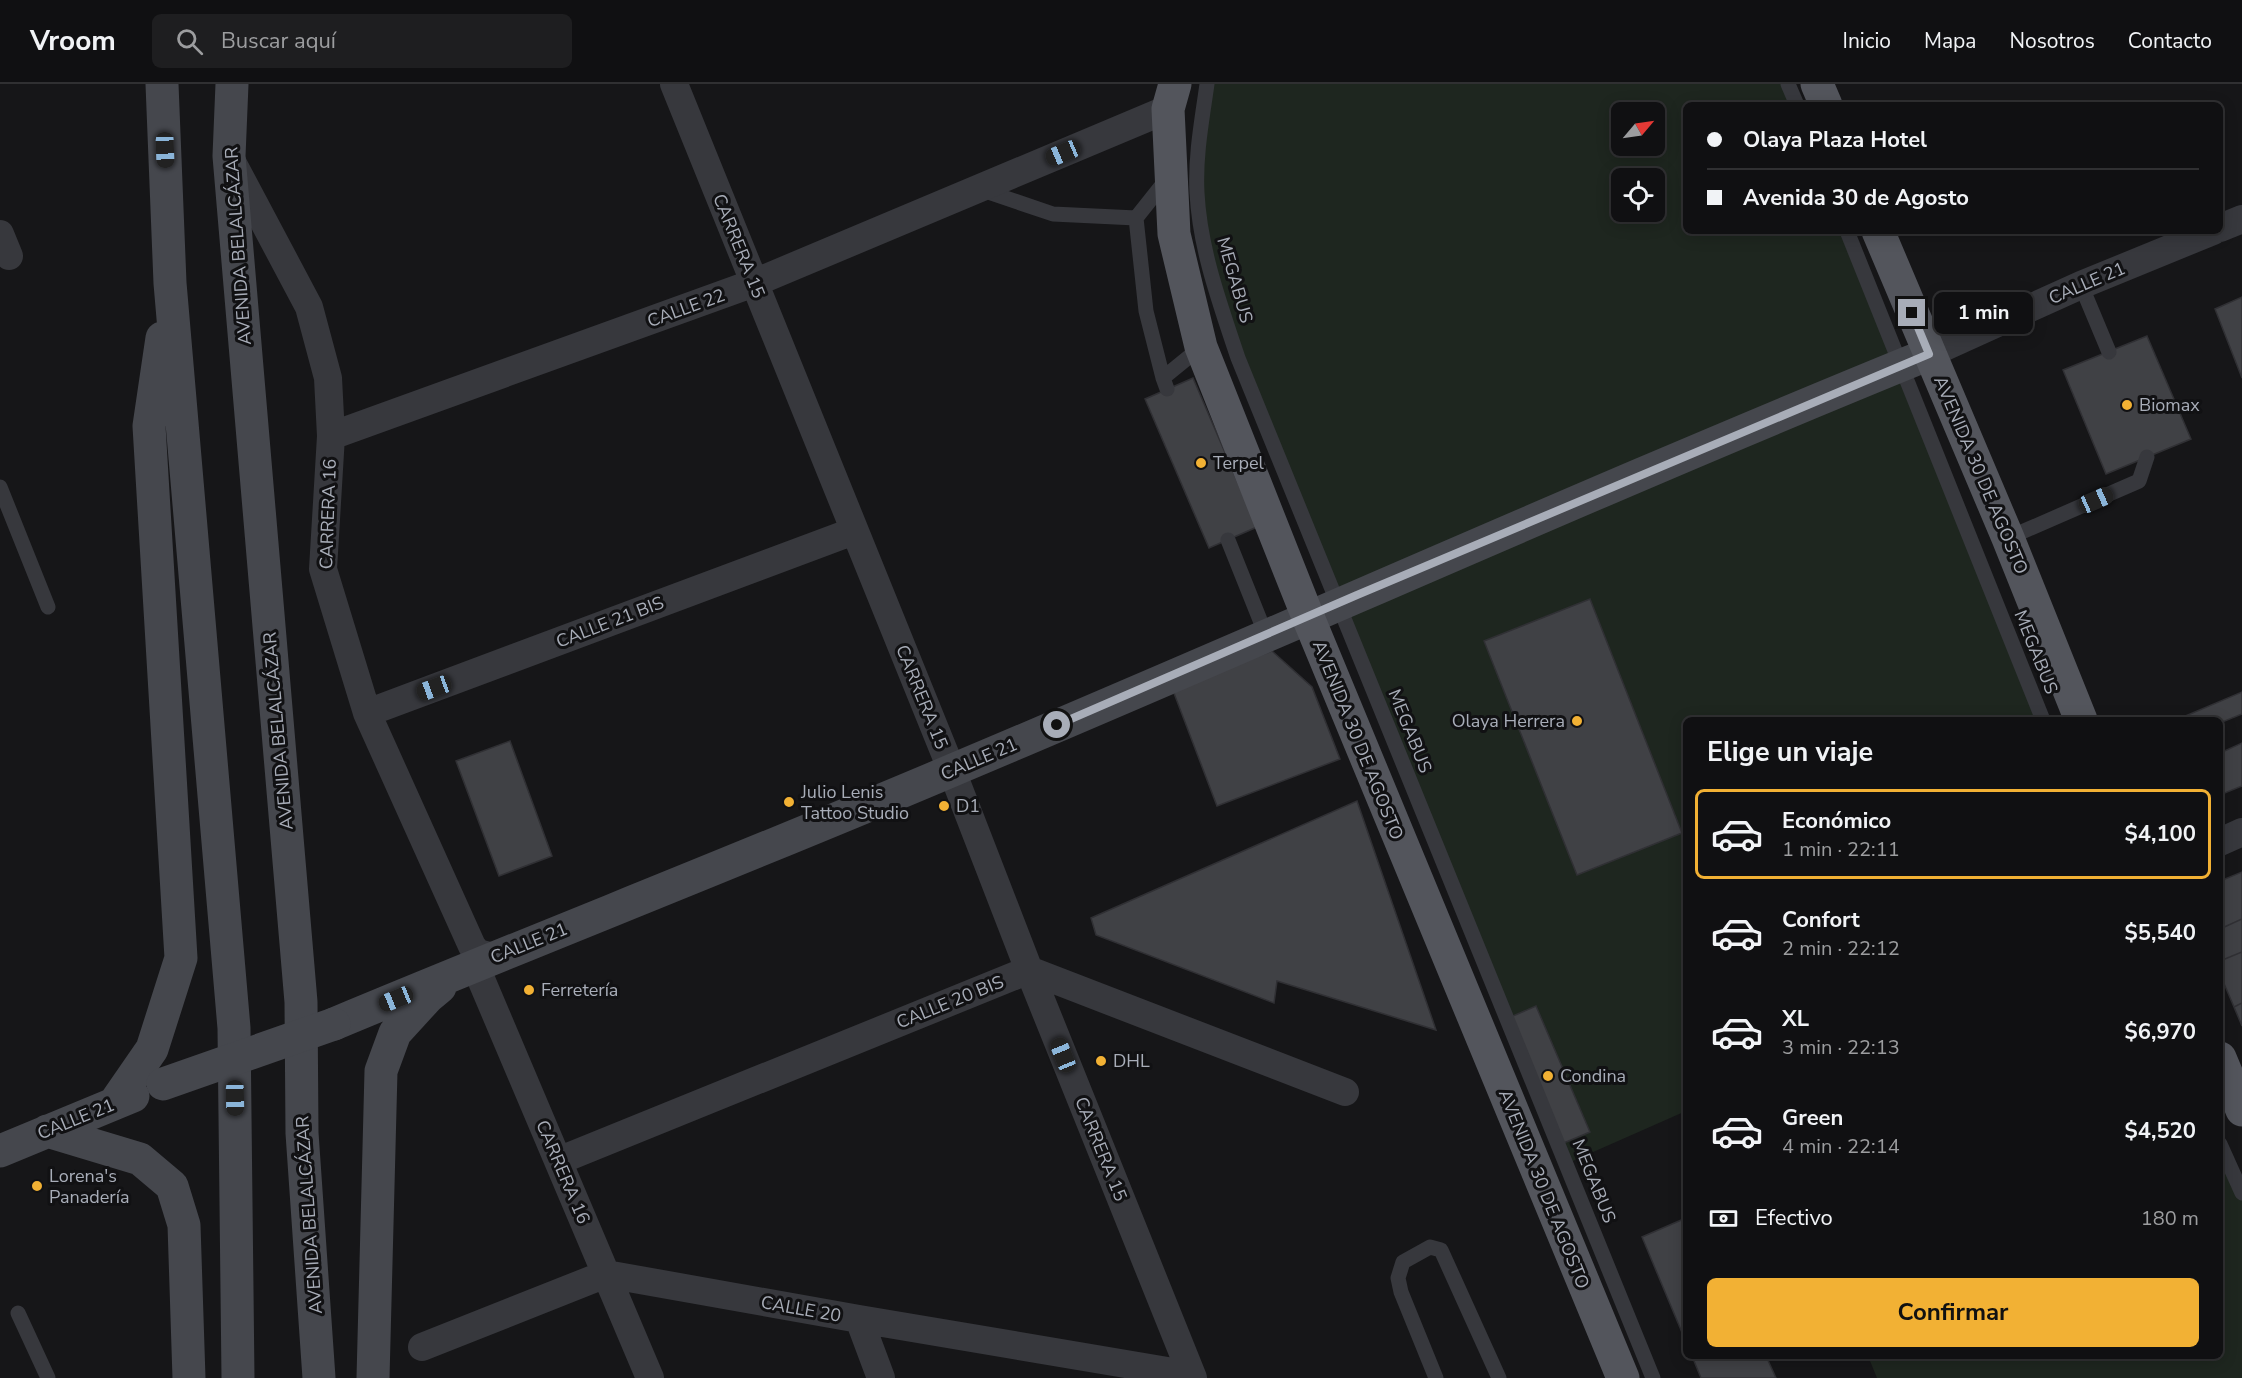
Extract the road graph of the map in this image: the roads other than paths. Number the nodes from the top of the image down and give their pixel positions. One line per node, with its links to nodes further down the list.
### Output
1 (162, 84): 19 (main road)
2 (232, 84): 10 (main road, AVENIDA BELALCÁZAR)
3 (674, 84): 20 (street, CARRERA 15)
4 (1208, 84): 32 (lane, MEGABUS)
5 (1788, 84): 8 (lane)
6 (1817, 84): 9 (main road)
7 (1172, 96): 11 (main road, AVENIDA 30 DE AGOSTO); 12 (street, CALLE 22)
8 (1796, 102)
9 (1825, 102)
10 (229, 156): 25 (street, CARRERA 16); 61 (main road, AVENIDA BELALCÁZAR)
11 (1171, 174): 13 (lane); 22 (main road, AVENIDA 30 DE AGOSTO)
12 (979, 189): 13 (lane); 20 (street, CALLE 22)
13 (1136, 218): 22 (lane)
14 (2242, 219): 15 (street)
15 (2223, 227)
16 (1849, 234): 24 (lane, MEGABUS)
17 (1879, 234): 24 (main road, AVENIDA 30 DE AGOSTO)
18 (2206, 234): 21 (street, CALLE 21)
19 (170, 283): 46 (main road); 60 (main road)
20 (754, 283): 25 (street, CALLE 22); 29 (street, CARRERA 15)
21 (2081, 285): 23 (lane); 24 (street, CALLE 21)
22 (1201, 347): 34 (main road, AVENIDA 30 DE AGOSTO)
23 (2109, 352)
24 (1915, 359): 30 (main road, AVENIDA 30 DE AGOSTO); 32 (main road, CALLE 21); 37 (lane, MEGABUS)
25 (331, 436): 36 (street, CARRERA 16)
26 (2147, 457): 30 (lane)
27 (0, 487): 28 (lane)
28 (5, 508): 33 (lane)
29 (854, 531): 36 (street, CALLE 21 BIS); 39 (street, CARRERA 15)
30 (2008, 538): 38 (main road, AVENIDA 30 DE AGOSTO)
31 (1228, 540): 35 (lane)
32 (1338, 604): 34 (main road, CALLE 21); 68 (lane, MEGABUS)
33 (48, 606)
34 (1308, 617): 35 (main road, CALLE 21); 67 (main road, AVENIDA 30 DE AGOSTO)
35 (1266, 635): 39 (main road, CALLE 21)
36 (367, 713): 42 (street, CARRERA 16)
37 (2042, 717)
38 (2080, 717)
39 (952, 771): 42 (main road, CALLE 21); 43 (street, CARRERA 15)
40 (2242, 832): 41 (street)
41 (2223, 841)
42 (474, 958): 46 (main road, CALLE 21, bridge); 51 (street, CARRERA 16); 62 (main road)
43 (1029, 970): 45 (street); 51 (street, CALLE 20 BIS); 57 (street, CARRERA 15)
44 (2223, 1065): 47 (main road)
45 (1345, 1092)
46 (114, 1104): 48 (main road, CALLE 21)
47 (2242, 1110)
48 (47, 1131): 49 (main road, CALLE 21); 59 (main road)
49 (0, 1151)
50 (2223, 1151): 52 (lane)
51 (558, 1161): 53 (street, CARRERA 16)
52 (2242, 1193)
53 (606, 1274): 55 (street, CALLE 20); 56 (street); 63 (street, CARRERA 16)
54 (18, 1313): 58 (lane)
55 (859, 1319): 57 (street, CALLE 20); 64 (street)
56 (422, 1347)
57 (1192, 1376)
58 (48, 1378)
59 (189, 1378)
60 (238, 1378)
61 (319, 1378)
62 (373, 1378)
63 (650, 1378)
64 (881, 1378)
65 (1436, 1378): 66 (lane)
66 (1499, 1378)
67 (1623, 1378)
68 (1653, 1378)

